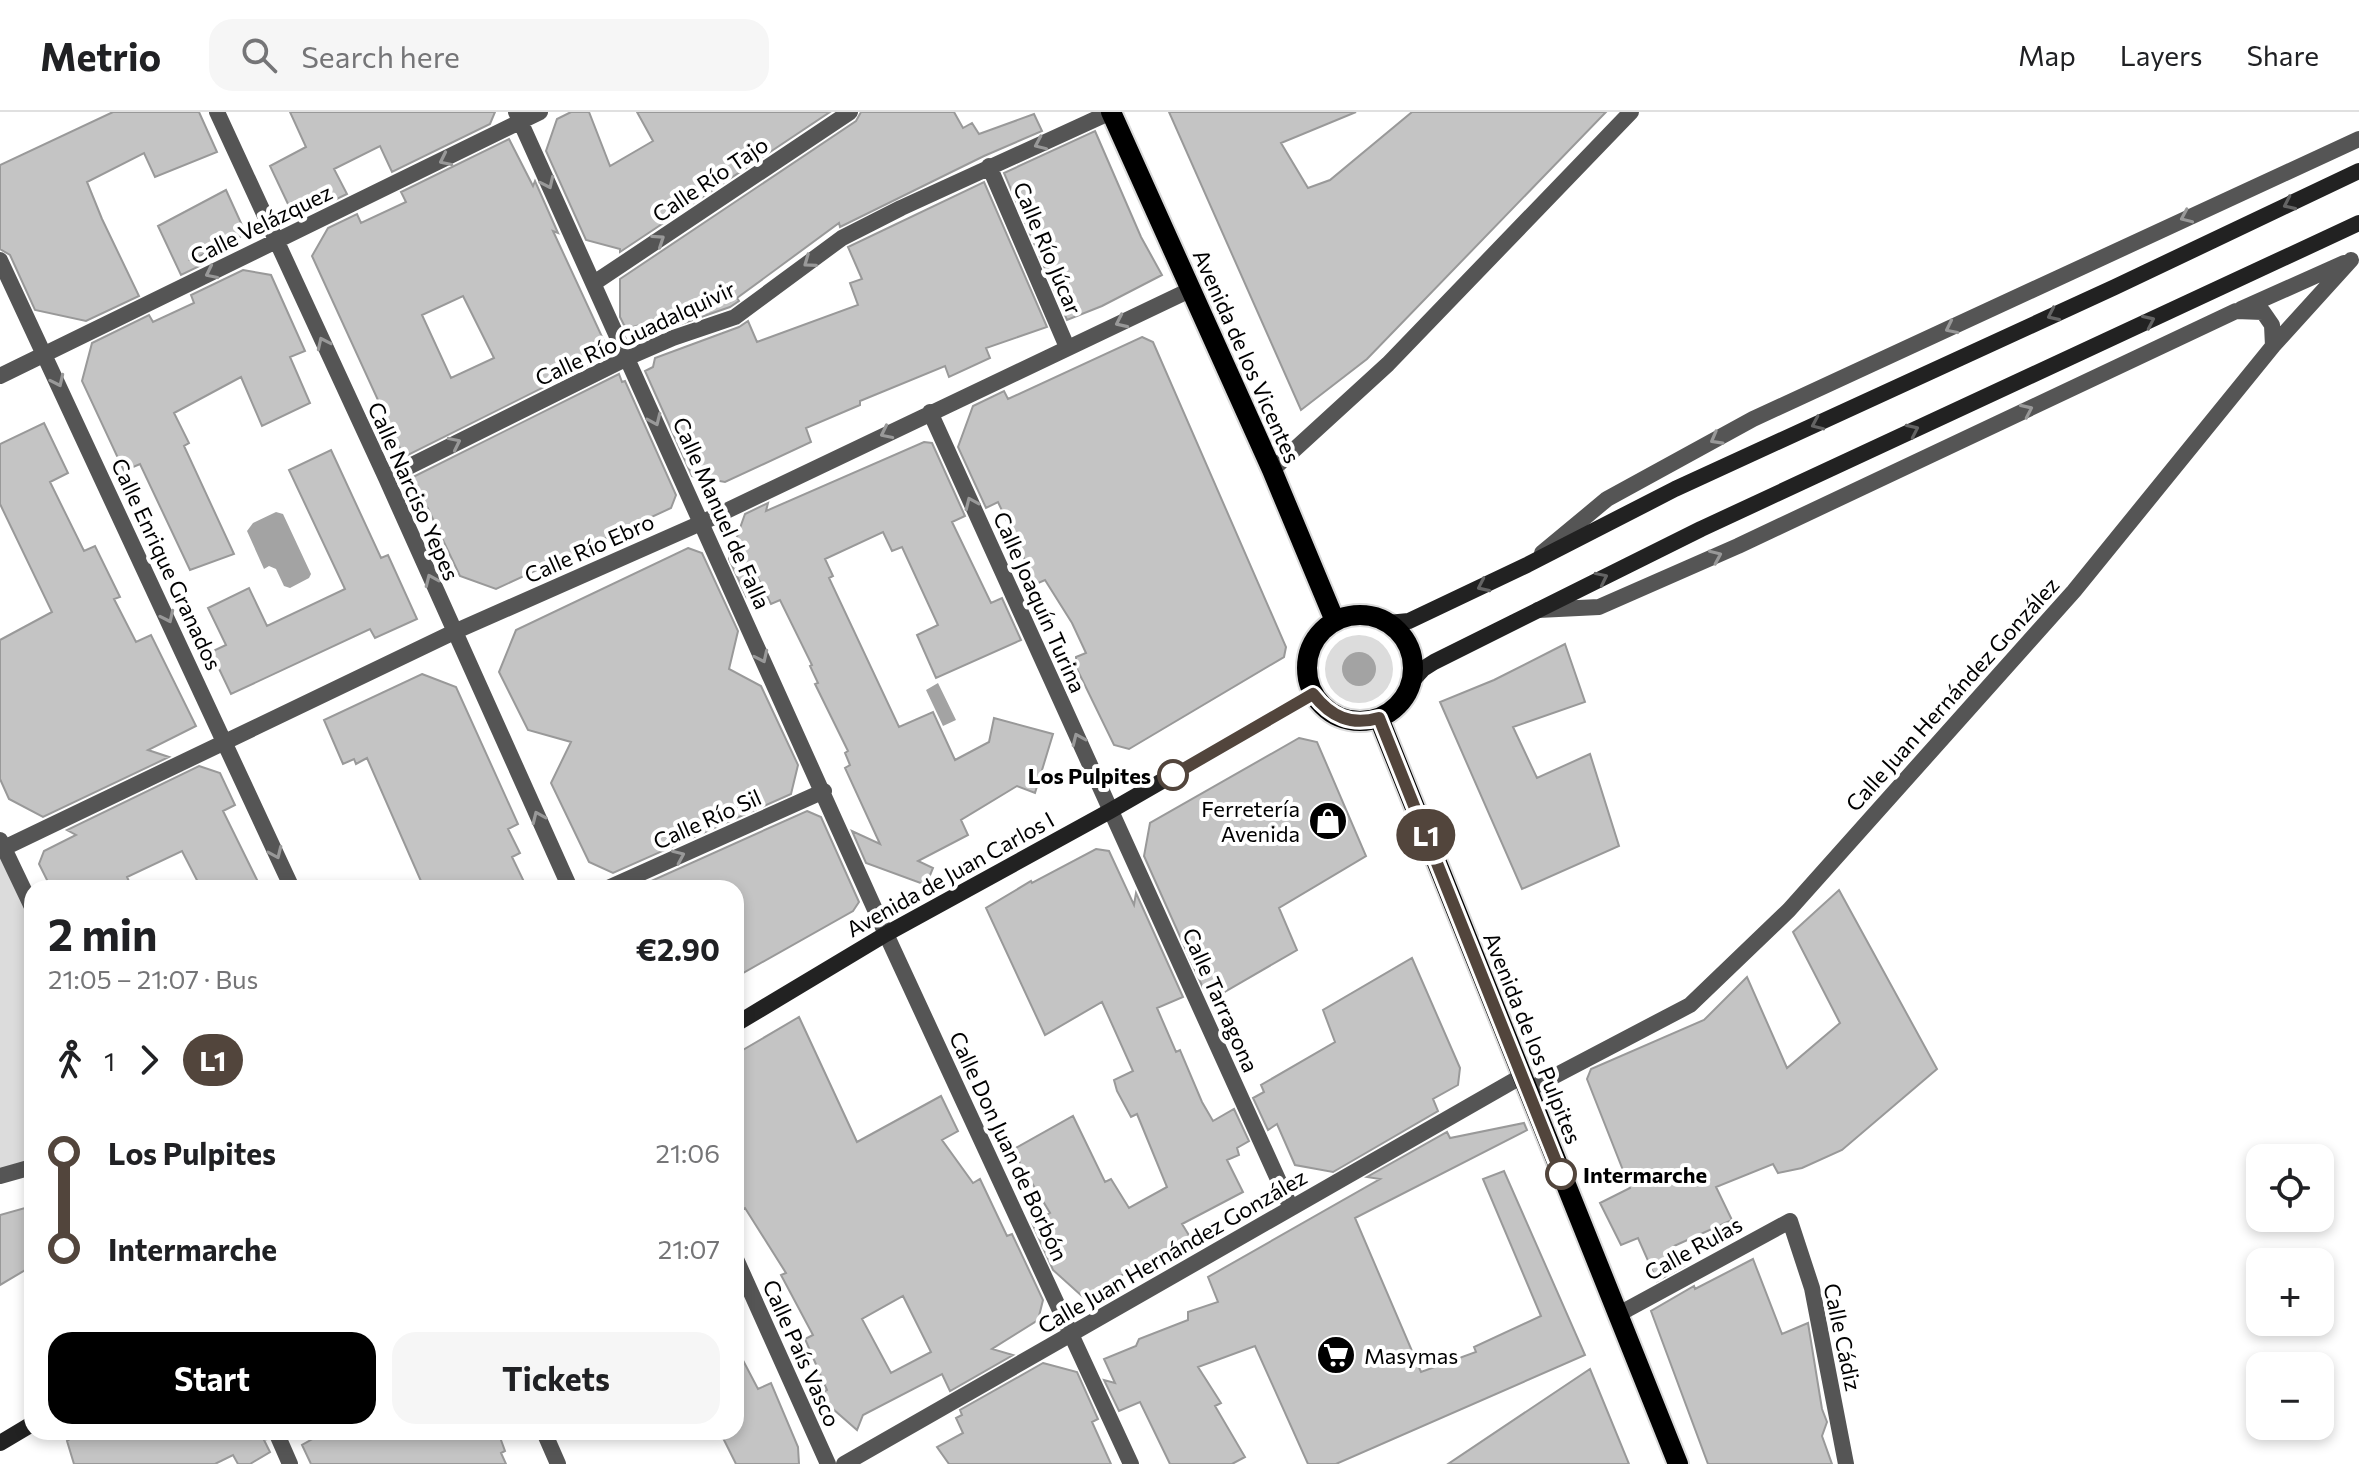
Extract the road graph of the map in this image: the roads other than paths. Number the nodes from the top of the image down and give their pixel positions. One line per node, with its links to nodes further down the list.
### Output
1 (217, 112): 11 (street, Calle Narciso Yepes)
2 (540, 112): 6 (street, Calle Velázquez)
3 (850, 112): 14 (street, Calle Río Tajo, one-way to 3)
4 (1111, 112): 8 (street, Calle Río Guadalquivir, one-way to 8); 15 (main road, Avenida de los Vicentes)
5 (1631, 112): 23 (street)
6 (518, 118): 11 (street, Calle Velázquez, one-way to 11); 14 (street, Calle Manuel de Falla, one-way to 14)
7 (2359, 139): 26 (street, one-way to 26)
8 (989, 166): 18 (street, Calle Río Júcar); 20 (street, Calle Río Guadalquivir, one-way to 20)
9 (2359, 171): 26 (main road, one-way to 26)
10 (2359, 223): 27 (main road, one-way to 10)
11 (276, 241): 19 (street, Calle Velázquez, one-way to 19); 24 (street, Calle Narciso Yepes, one-way to 11)
12 (2355, 257): 16 (street); 17 (street, Calle Juan Hernández González)
13 (0, 260): 19 (street, Calle Enrique Granados)
14 (594, 283): 20 (street, Calle Manuel de Falla)
15 (1192, 289): 18 (street, Calle Río Ebro, one-way to 18); 23 (main road, Avenida de los Vicentes)
16 (2236, 311): 17 (street); 27 (street, one-way to 16)
17 (2273, 346): 44 (street, Calle Juan Hernández González)
18 (1067, 347): 22 (street, Calle Río Ebro)
19 (45, 355): 21 (street, Calle Velázquez); 34 (street, Calle Enrique Granados, one-way to 34)
20 (627, 358): 24 (street, Calle Río Guadalquivir, one-way to 20); 25 (street, Calle Manuel de Falla, one-way to 25)
21 (0, 376)
22 (930, 412): 25 (street, Calle Río Ebro, one-way to 25); 36 (street, Calle Joaquín Turina, one-way to 22)
23 (1272, 470): 28 (main road, Avenida de los Vicentes)
24 (386, 478): 30 (street, Calle Narciso Yepes, one-way to 24)
25 (701, 523): 30 (street, Calle Río Ebro); 35 (street, Calle Manuel de Falla, one-way to 35)
26 (1527, 565): 29 (main road, one-way to 29)
27 (1537, 610): 31 (main road)
28 (1335, 621): 29 (main road); 32 (main road)
29 (1388, 623): 31 (main road)
30 (454, 632): 34 (street, Calle Río Ebro); 39 (street, Calle Narciso Yepes, one-way to 30)
31 (1412, 681): 33 (main road)
32 (1313, 694): 33 (main road); 36 (main road, Avenida de Juan Carlos I)
33 (1379, 718): 44 (main road, Avenida de los Pulpites)
34 (226, 741): 37 (street, Calle Río Ebro); 38 (street, Calle Enrique Granados, one-way to 38)
35 (824, 791): 40 (street, Calle Río Sil, one-way to 35); 42 (street, Calle Manuel de Falla)
36 (1110, 811): 42 (main road, Avenida de Juan Carlos I); 47 (street, Calle Tarragona)
37 (2, 844): 41 (street)
38 (288, 880)
39 (566, 880)
40 (626, 880)
41 (24, 890)
42 (886, 934): 43 (main road, Avenida de Juan Carlos I); 51 (street, Calle Don Juan de Borbón)
43 (744, 1019)
44 (1525, 1083): 47 (street, Calle Juan Hernández González); 50 (main road, Avenida de los Pulpites)
45 (24, 1169): 46 (street)
46 (0, 1176)
47 (1291, 1208): 51 (street, Calle Juan Hernández González)
48 (1790, 1221): 50 (street, Calle Rulas); 62 (street, Calle Cádiz)
49 (744, 1277): 58 (street, Calle País Vasco)
50 (1617, 1315): 61 (main road, Avenida de los Pulpites)
51 (1072, 1334): 59 (street, Calle Juan Hernández González); 60 (street, Calle Don Juan de Borbón)
52 (24, 1429): 55 (main road)
53 (280, 1440): 56 (street)
54 (548, 1440): 57 (street)
55 (0, 1443)
56 (290, 1464)
57 (558, 1464)
58 (828, 1464)
59 (844, 1464)
60 (1131, 1464)
61 (1678, 1464)
62 (1846, 1464)

